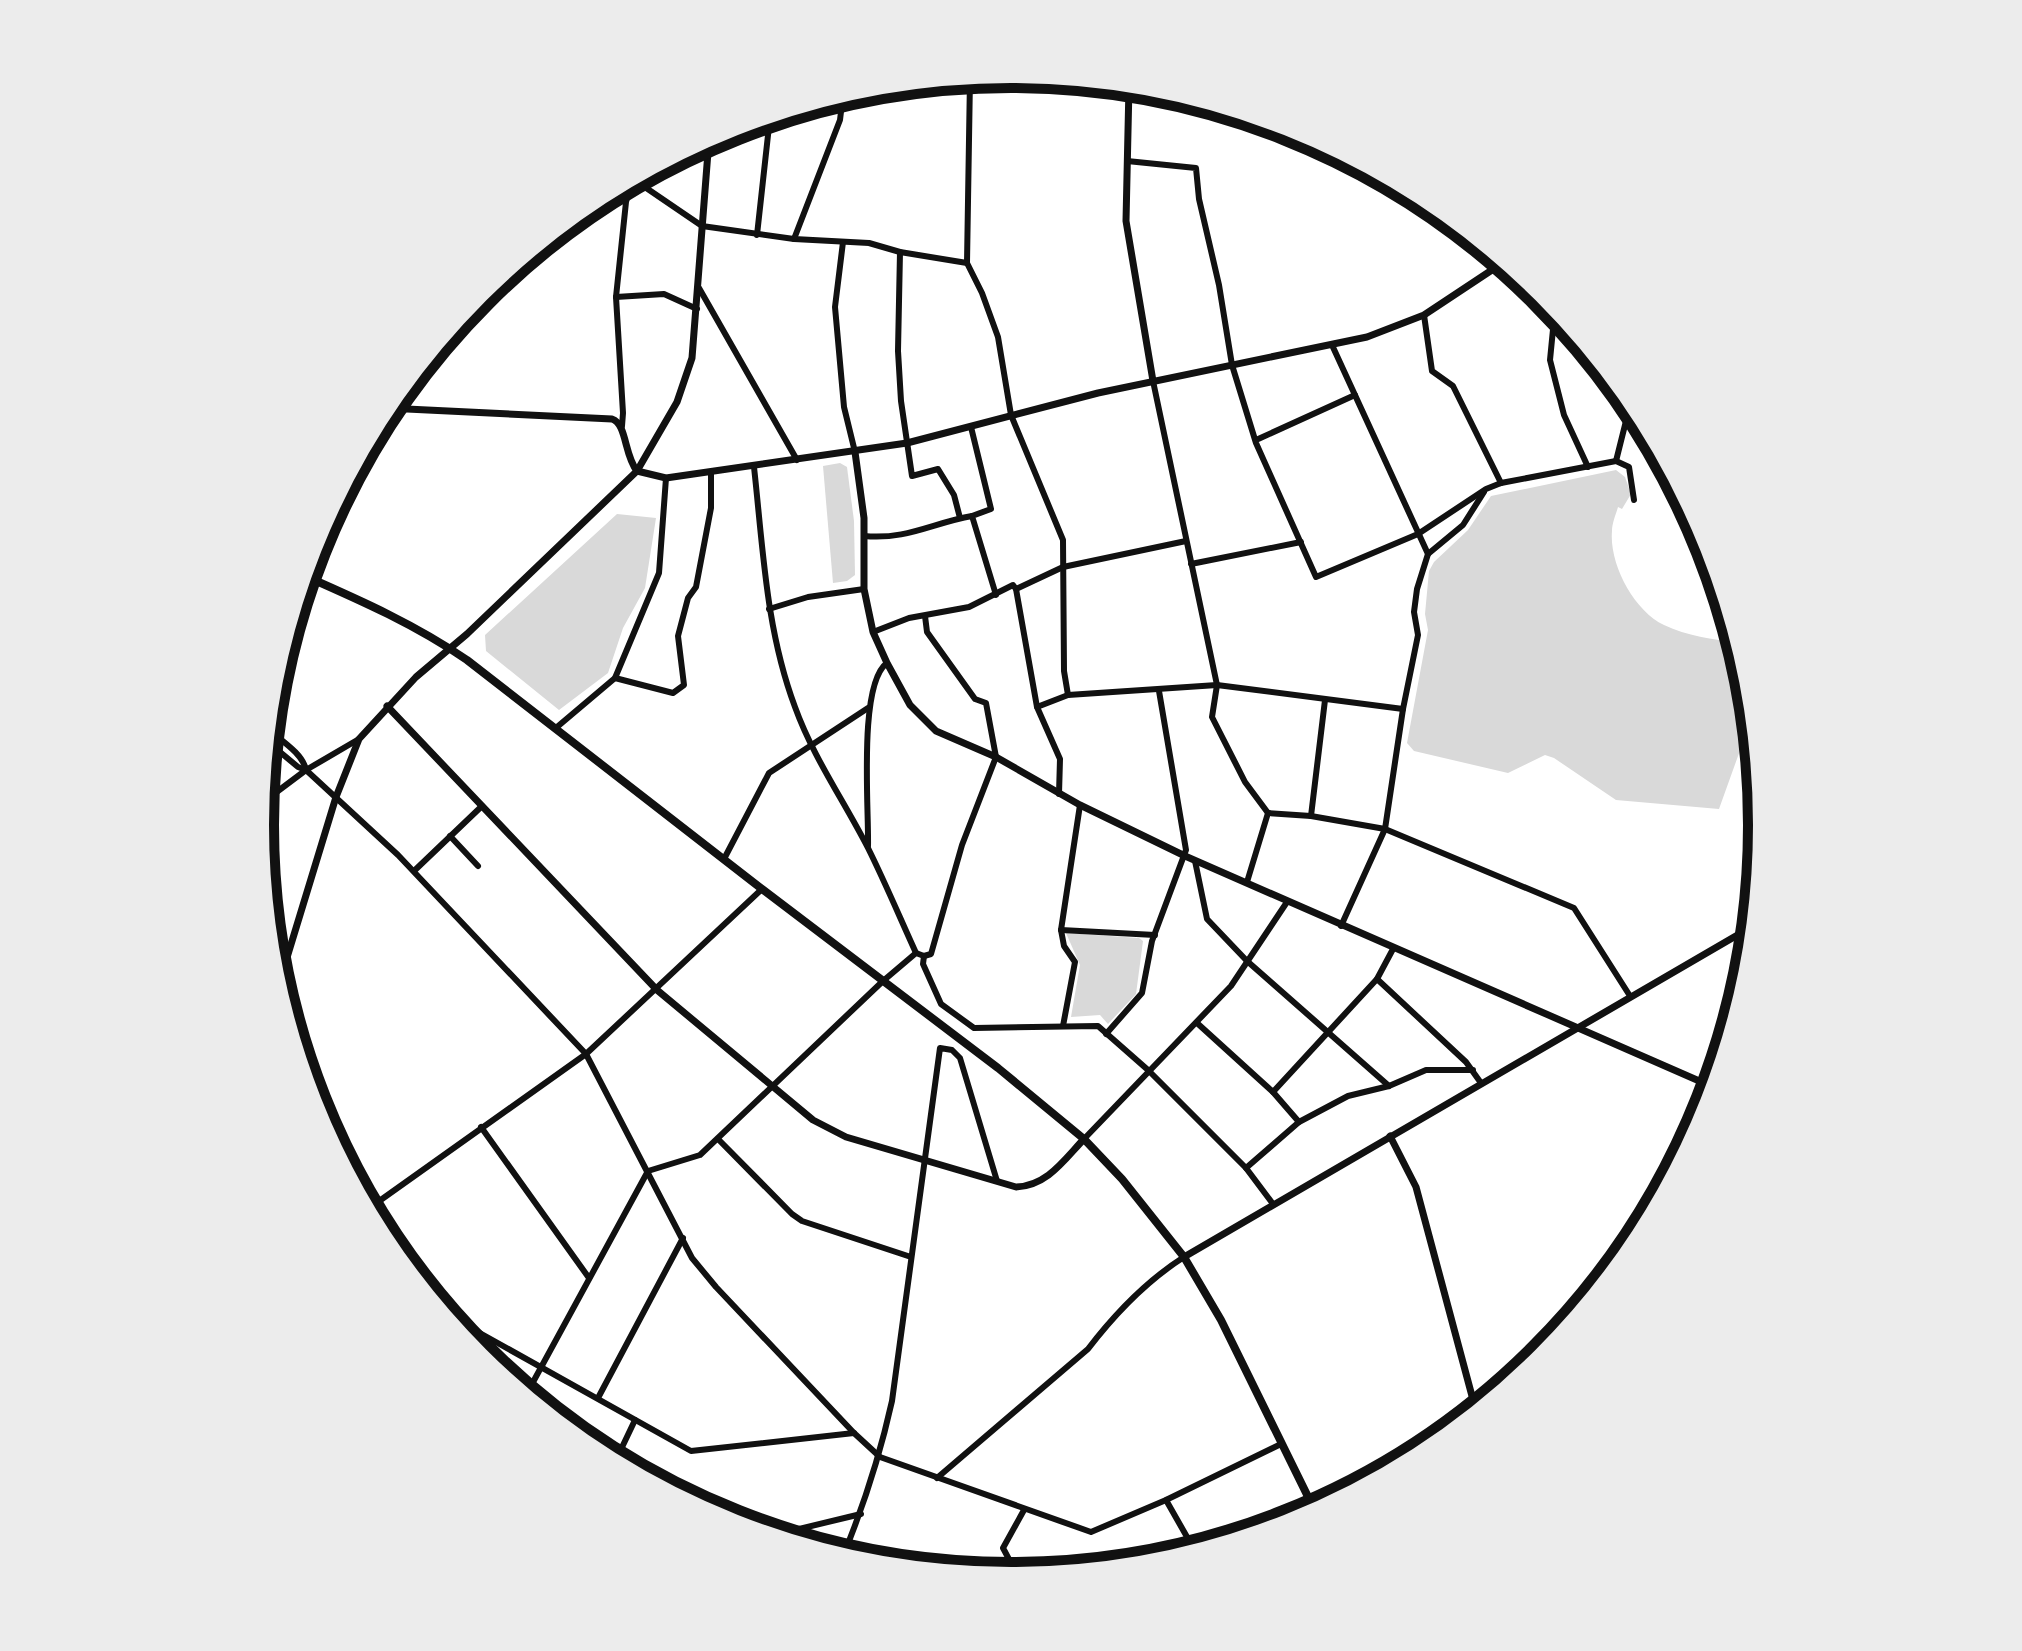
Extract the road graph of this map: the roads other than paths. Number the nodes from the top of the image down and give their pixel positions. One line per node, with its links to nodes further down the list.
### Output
1 (970, 90): 14 (street)
2 (1129, 98): 6 (street)
3 (841, 108): 11 (street)
4 (769, 129): 10 (street)
5 (708, 154): 9 (street)
6 (1127, 161): 22 (street); 23 (street)
7 (642, 187): 9 (street)
8 (628, 196): 17 (street)
9 (702, 226): 10 (street); 16 (street)
10 (757, 235): 11 (street)
11 (794, 239): 12 (street)
12 (843, 242): 13 (street); 32 (street)
13 (900, 252): 14 (street); 31 (street)
14 (967, 263): 26 (street)
15 (1494, 269): 19 (street)
16 (699, 288): 18 (street); 33 (street)
17 (616, 297): 18 (street); 28 (street)
18 (697, 309): 37 (street)
19 (1424, 315): 21 (street); 40 (street)
20 (1553, 327): 36 (street)
21 (1332, 345): 22 (street); 24 (street)
22 (1232, 365): 23 (street); 30 (street)
23 (1153, 381): 26 (street); 47 (street)
24 (1355, 395): 30 (street); 45 (street)
25 (403, 409): 28 (street)
26 (1011, 415): 29 (street); 51 (street)
27 (1626, 420): 34 (street)
28 (622, 426): 37 (street)
29 (971, 427): 31 (street); 43 (street)
30 (1256, 440): 48 (street)
31 (907, 443): 32 (street); 44 (street)
32 (855, 452): 33 (street); 46 (street)
33 (797, 460): 35 (street)
34 (1616, 461): 36 (street); 42 (street)
35 (754, 467): 38 (street); 56 (street)
36 (1588, 467): 40 (street)
37 (637, 471): 39 (street); 59 (street)
38 (711, 473): 39 (street); 61 (street)
39 (666, 478): 61 (street)
40 (1501, 483): 41 (street)
41 (1486, 489): 45 (street); 49 (street)
42 (1634, 500)
43 (972, 516): 44 (street); 55 (street)
44 (960, 518): 46 (street)
45 (1418, 534): 48 (street); 49 (street)
46 (864, 536): 53 (street)
47 (1186, 541): 50 (street); 51 (street)
48 (1301, 542): 50 (street)
49 (1428, 554): 69 (street)
50 (1191, 564): 62 (street)
51 (1063, 567): 54 (street); 64 (street)
52 (316, 581): 59 (main road)
53 (864, 589): 56 (street); 58 (street)
54 (1016, 589): 55 (street); 67 (street)
55 (996, 595): 57 (street)
56 (769, 609): 73 (street)
57 (925, 616): 58 (street); 75 (street)
58 (873, 632): 60 (street)
59 (450, 648): 66 (street); 70 (main road)
60 (887, 663): 68 (street); 75 (street)
61 (615, 678): 70 (street)
62 (1217, 685): 63 (street); 65 (street); 82 (street)
63 (1159, 691): 64 (street); 87 (street)
64 (1068, 695): 67 (street)
65 (1325, 700): 69 (street); 83 (street)
66 (387, 706): 72 (street); 81 (street)
67 (1037, 707): 78 (street)
68 (868, 708): 73 (street); 86 (street)
69 (1403, 709): 84 (street)
70 (557, 727): 88 (main road)
71 (279, 738): 76 (street)
72 (359, 739): 76 (street); 79 (street)
73 (812, 747): 86 (street); 88 (street)
74 (278, 750): 76 (street)
75 (996, 757): 78 (street); 101 (street)
76 (306, 770): 77 (street); 79 (street)
77 (275, 794)
78 (1059, 794): 80 (street)
79 (336, 797): 91 (street); 102 (street)
80 (1080, 805): 87 (street); 96 (street)
81 (482, 806): 85 (street); 106 (street)
82 (1268, 813): 83 (street); 92 (street)
83 (1311, 816): 84 (street)
84 (1385, 829): 95 (street); 107 (street)
85 (450, 836): 90 (street); 91 (street)
86 (868, 848): 100 (street)
87 (1185, 856): 89 (street); 98 (street)
88 (724, 859): 93 (main road)
89 (1195, 861): 92 (street); 103 (street)
90 (478, 866)
91 (414, 871): 113 (street)
92 (1247, 882): 94 (street)
93 (762, 889): 105 (main road); 106 (street)
94 (1287, 902): 95 (street); 103 (street)
95 (1341, 926): 99 (street)
96 (1061, 930): 98 (street); 109 (street)
97 (1740, 933): 107 (street)
98 (1155, 935): 112 (street)
99 (1393, 949): 104 (street); 110 (street)
100 (916, 953): 101 (street); 105 (street)
101 (924, 956): 109 (street)
102 (286, 960)
103 (1247, 961): 108 (street); 111 (street)
104 (1377, 979): 111 (street); 115 (street)
105 (883, 981): 119 (street); 125 (main road)
106 (657, 990): 113 (street); 119 (street)
107 (1630, 996): 110 (street)
108 (1197, 1023): 114 (street); 120 (street)
109 (1063, 1026): 112 (street)
110 (1576, 1028): 116 (street); 117 (street)
111 (1329, 1032): 118 (street); 120 (street)
112 (1106, 1034): 114 (street)
113 (586, 1054): 122 (street); 128 (street)
114 (1148, 1070): 125 (street); 127 (street)
115 (1473, 1070): 117 (street); 118 (street)
116 (1702, 1082)
117 (1481, 1083): 123 (street)
118 (1389, 1086): 121 (street)
119 (772, 1087): 124 (street); 126 (street)
120 (1273, 1092): 121 (street)
121 (1299, 1122): 127 (street)
122 (481, 1127): 130 (street); 135 (street)
123 (1390, 1136): 131 (street); 140 (street)
124 (718, 1139): 128 (street); 133 (street)
125 (1084, 1139): 129 (street); 134 (main road)
126 (924, 1161): 129 (street); 129 (street); 133 (street)
127 (1246, 1168): 131 (street)
128 (648, 1171): 132 (street); 135 (street)
129 (997, 1181)
130 (377, 1202)
131 (1273, 1204): 134 (street)
132 (683, 1238): 139 (street); 142 (street)
133 (911, 1257): 145 (street)
134 (1184, 1257): 143 (main road); 146 (street)
135 (589, 1278): 137 (street)
136 (473, 1329): 137 (street)
137 (541, 1366): 138 (street); 139 (street)
138 (531, 1385)
139 (598, 1398): 141 (street)
140 (1473, 1400)
141 (635, 1420): 142 (street); 144 (street)
142 (854, 1433): 145 (street)
143 (1281, 1444): 147 (street); 148 (main road)
144 (620, 1451)
145 (880, 1457): 146 (street); 150 (street)
146 (937, 1478): 149 (street)
147 (1166, 1500): 149 (street); 152 (street)
148 (1309, 1500)
149 (1024, 1510): 154 (street)
150 (861, 1514): 151 (street); 153 (street)
151 (794, 1530)
152 (1189, 1541)
153 (848, 1545)
154 (1011, 1563)

